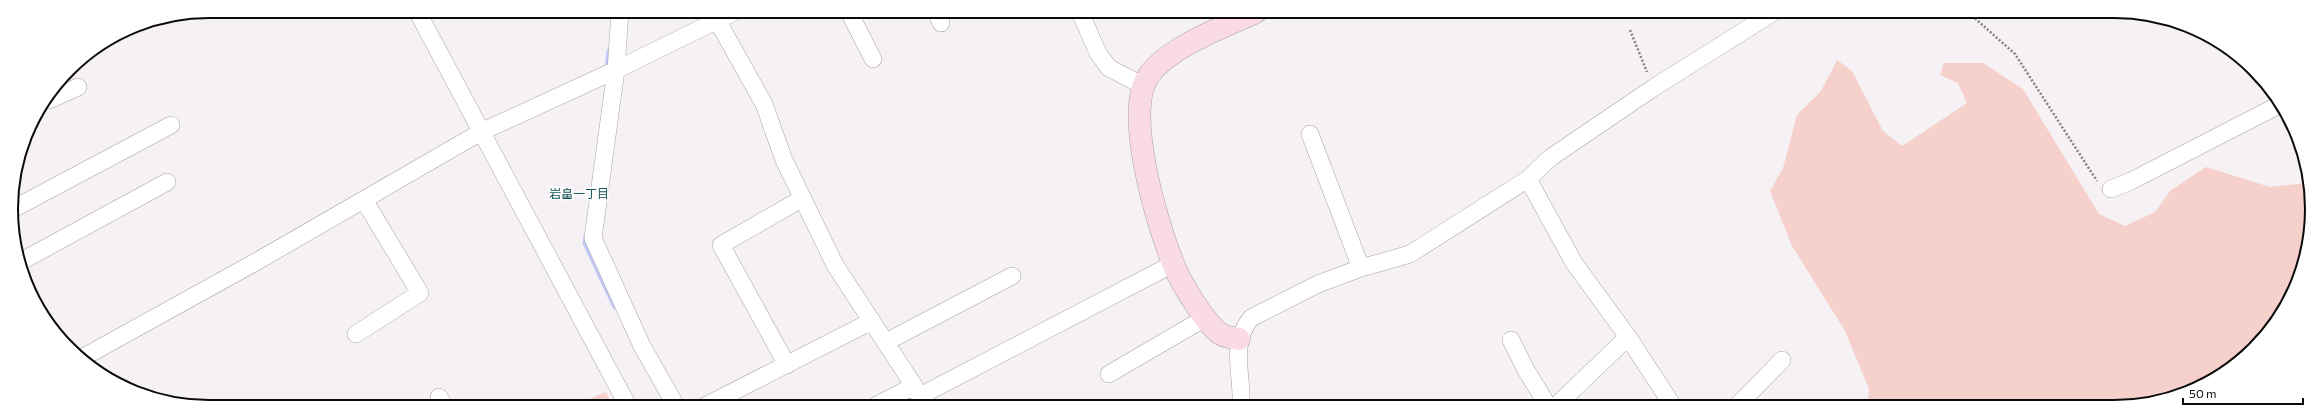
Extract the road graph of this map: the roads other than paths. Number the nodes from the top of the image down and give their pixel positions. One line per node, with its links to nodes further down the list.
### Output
1 (420, 18): 16 (street)
2 (620, 18): 10 (street)
3 (722, 18): 8 (street)
4 (852, 18): 9 (street)
5 (1083, 18): 11 (street)
6 (1244, 18): 11 (street)
7 (1765, 18): 18 (street)
8 (717, 20): 10 (street); 21 (street)
9 (873, 59)
10 (616, 70): 16 (street); 41 (street)
11 (1144, 86): 25 (street)
12 (78, 87): 13 (street)
13 (54, 97)
14 (2275, 107): 20 (street)
15 (171, 125): 23 (street)
16 (481, 132): 22 (street); 40 (street)
17 (1310, 134): 26 (street)
18 (1528, 179): 26 (street); 31 (street)
19 (167, 182): 24 (street)
20 (2110, 189)
21 (803, 198): 29 (street); 37 (street)
22 (364, 200): 30 (street); 35 (street)
23 (18, 206)
24 (25, 259)
25 (1173, 264): 28 (street); 39 (street)
26 (1360, 268): 32 (street)
27 (1012, 276): 34 (street)
28 (1205, 318): 32 (street); 38 (street)
29 (872, 321): 34 (street); 37 (street)
30 (356, 334)
31 (1628, 337): 46 (street); 47 (street)
32 (1239, 339): 44 (street)
33 (1511, 340): 45 (street)
34 (886, 342): 39 (street)
35 (86, 356)
36 (1782, 360): 48 (street)
37 (787, 365): 42 (street)
38 (1109, 374)
39 (920, 396): 43 (street)
40 (625, 400)
41 (673, 400)
42 (717, 400)
43 (902, 400)
44 (1241, 400)
45 (1544, 400)
46 (1562, 400)
47 (1669, 400)
48 (1743, 400)

